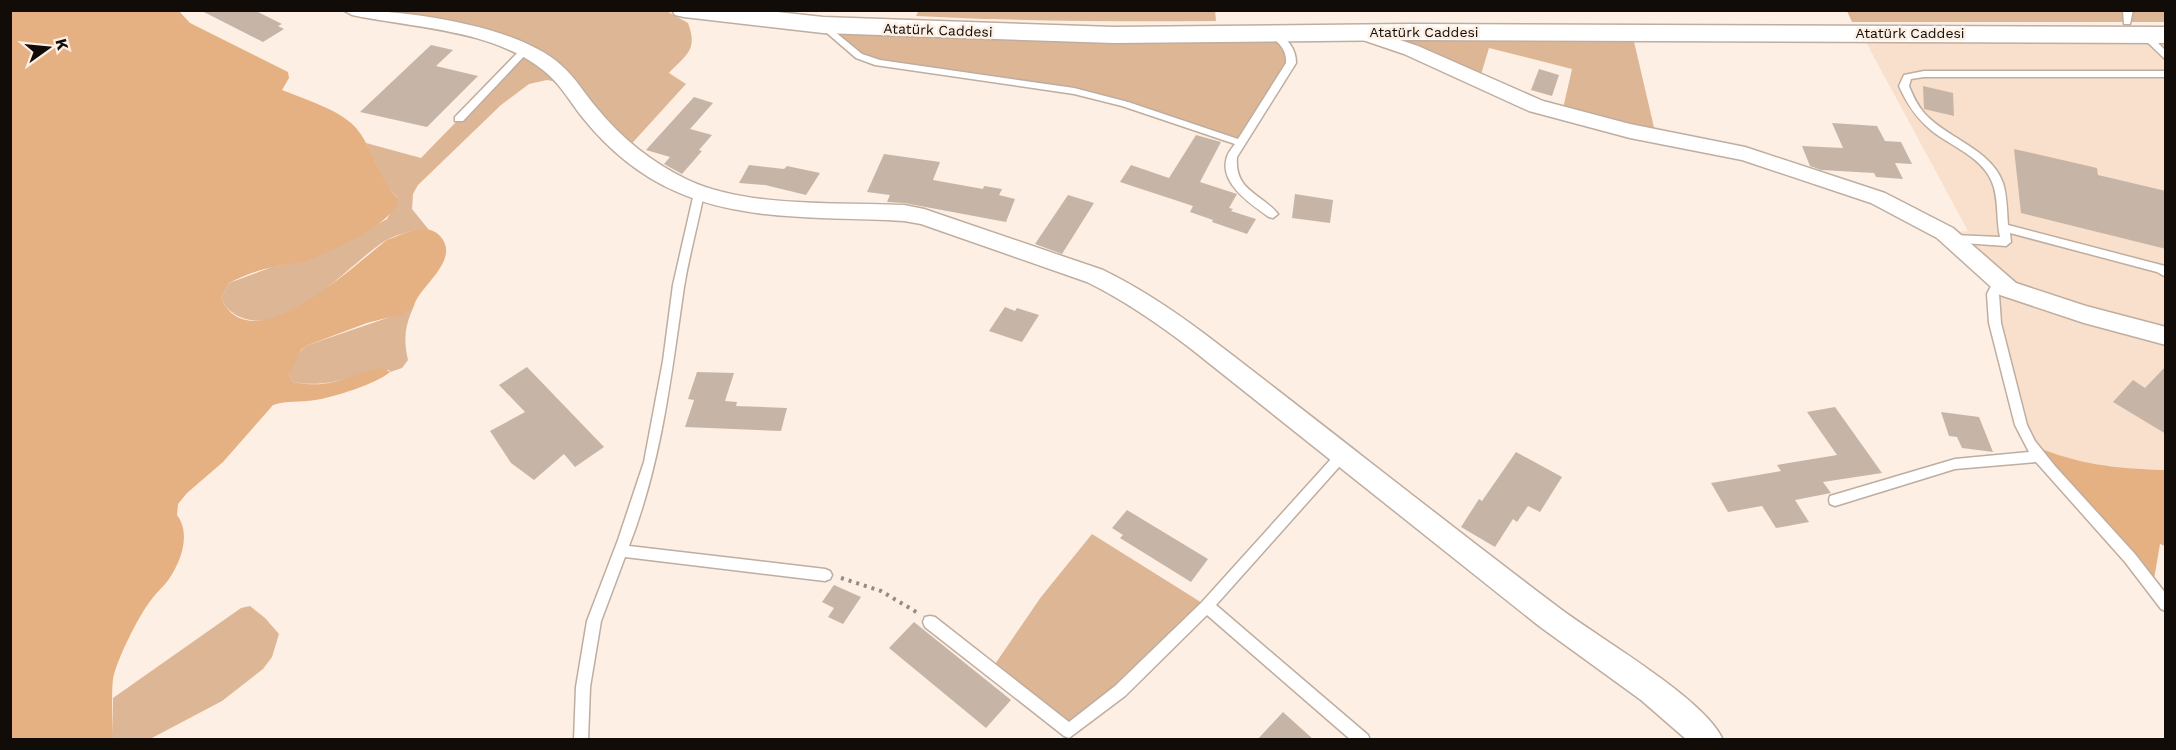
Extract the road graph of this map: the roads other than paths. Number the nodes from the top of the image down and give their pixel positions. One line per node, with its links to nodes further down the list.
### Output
1 (352, 10): 3 (street)
2 (684, 10): 4 (highway, Atatürk Caddesi)
3 (403, 15): 8 (street)
4 (822, 18): 5 (highway, Atatürk Caddesi); 7 (highway, Atatürk Caddesi); 12 (lane)
5 (2146, 25): 6 (highway, Atatürk Caddesi); 9 (lane)
6 (1358, 32): 7 (highway, Atatürk Caddesi); 16 (street)
7 (1273, 33): 12 (lane)
8 (526, 49): 11 (lane); 13 (street)
9 (2166, 57)
10 (2166, 74): 15 (lane)
11 (459, 119)
12 (1241, 143): 14 (lane)
13 (699, 194): 20 (street); 23 (lane)
14 (1273, 214)
15 (2003, 227): 16 (lane); 17 (lane)
16 (1953, 239): 18 (street)
17 (2166, 273)
18 (1998, 283): 19 (street); 21 (lane)
19 (2166, 336)
20 (1344, 453): 26 (lane); 30 (street)
21 (2038, 456): 22 (lane); 25 (lane)
22 (1835, 500)
23 (621, 551): 24 (lane); 28 (lane)
24 (825, 575)
25 (2166, 605)
26 (1207, 606): 27 (lane); 29 (lane)
27 (930, 622)
28 (581, 740)
29 (1363, 740)
30 (1708, 740)

